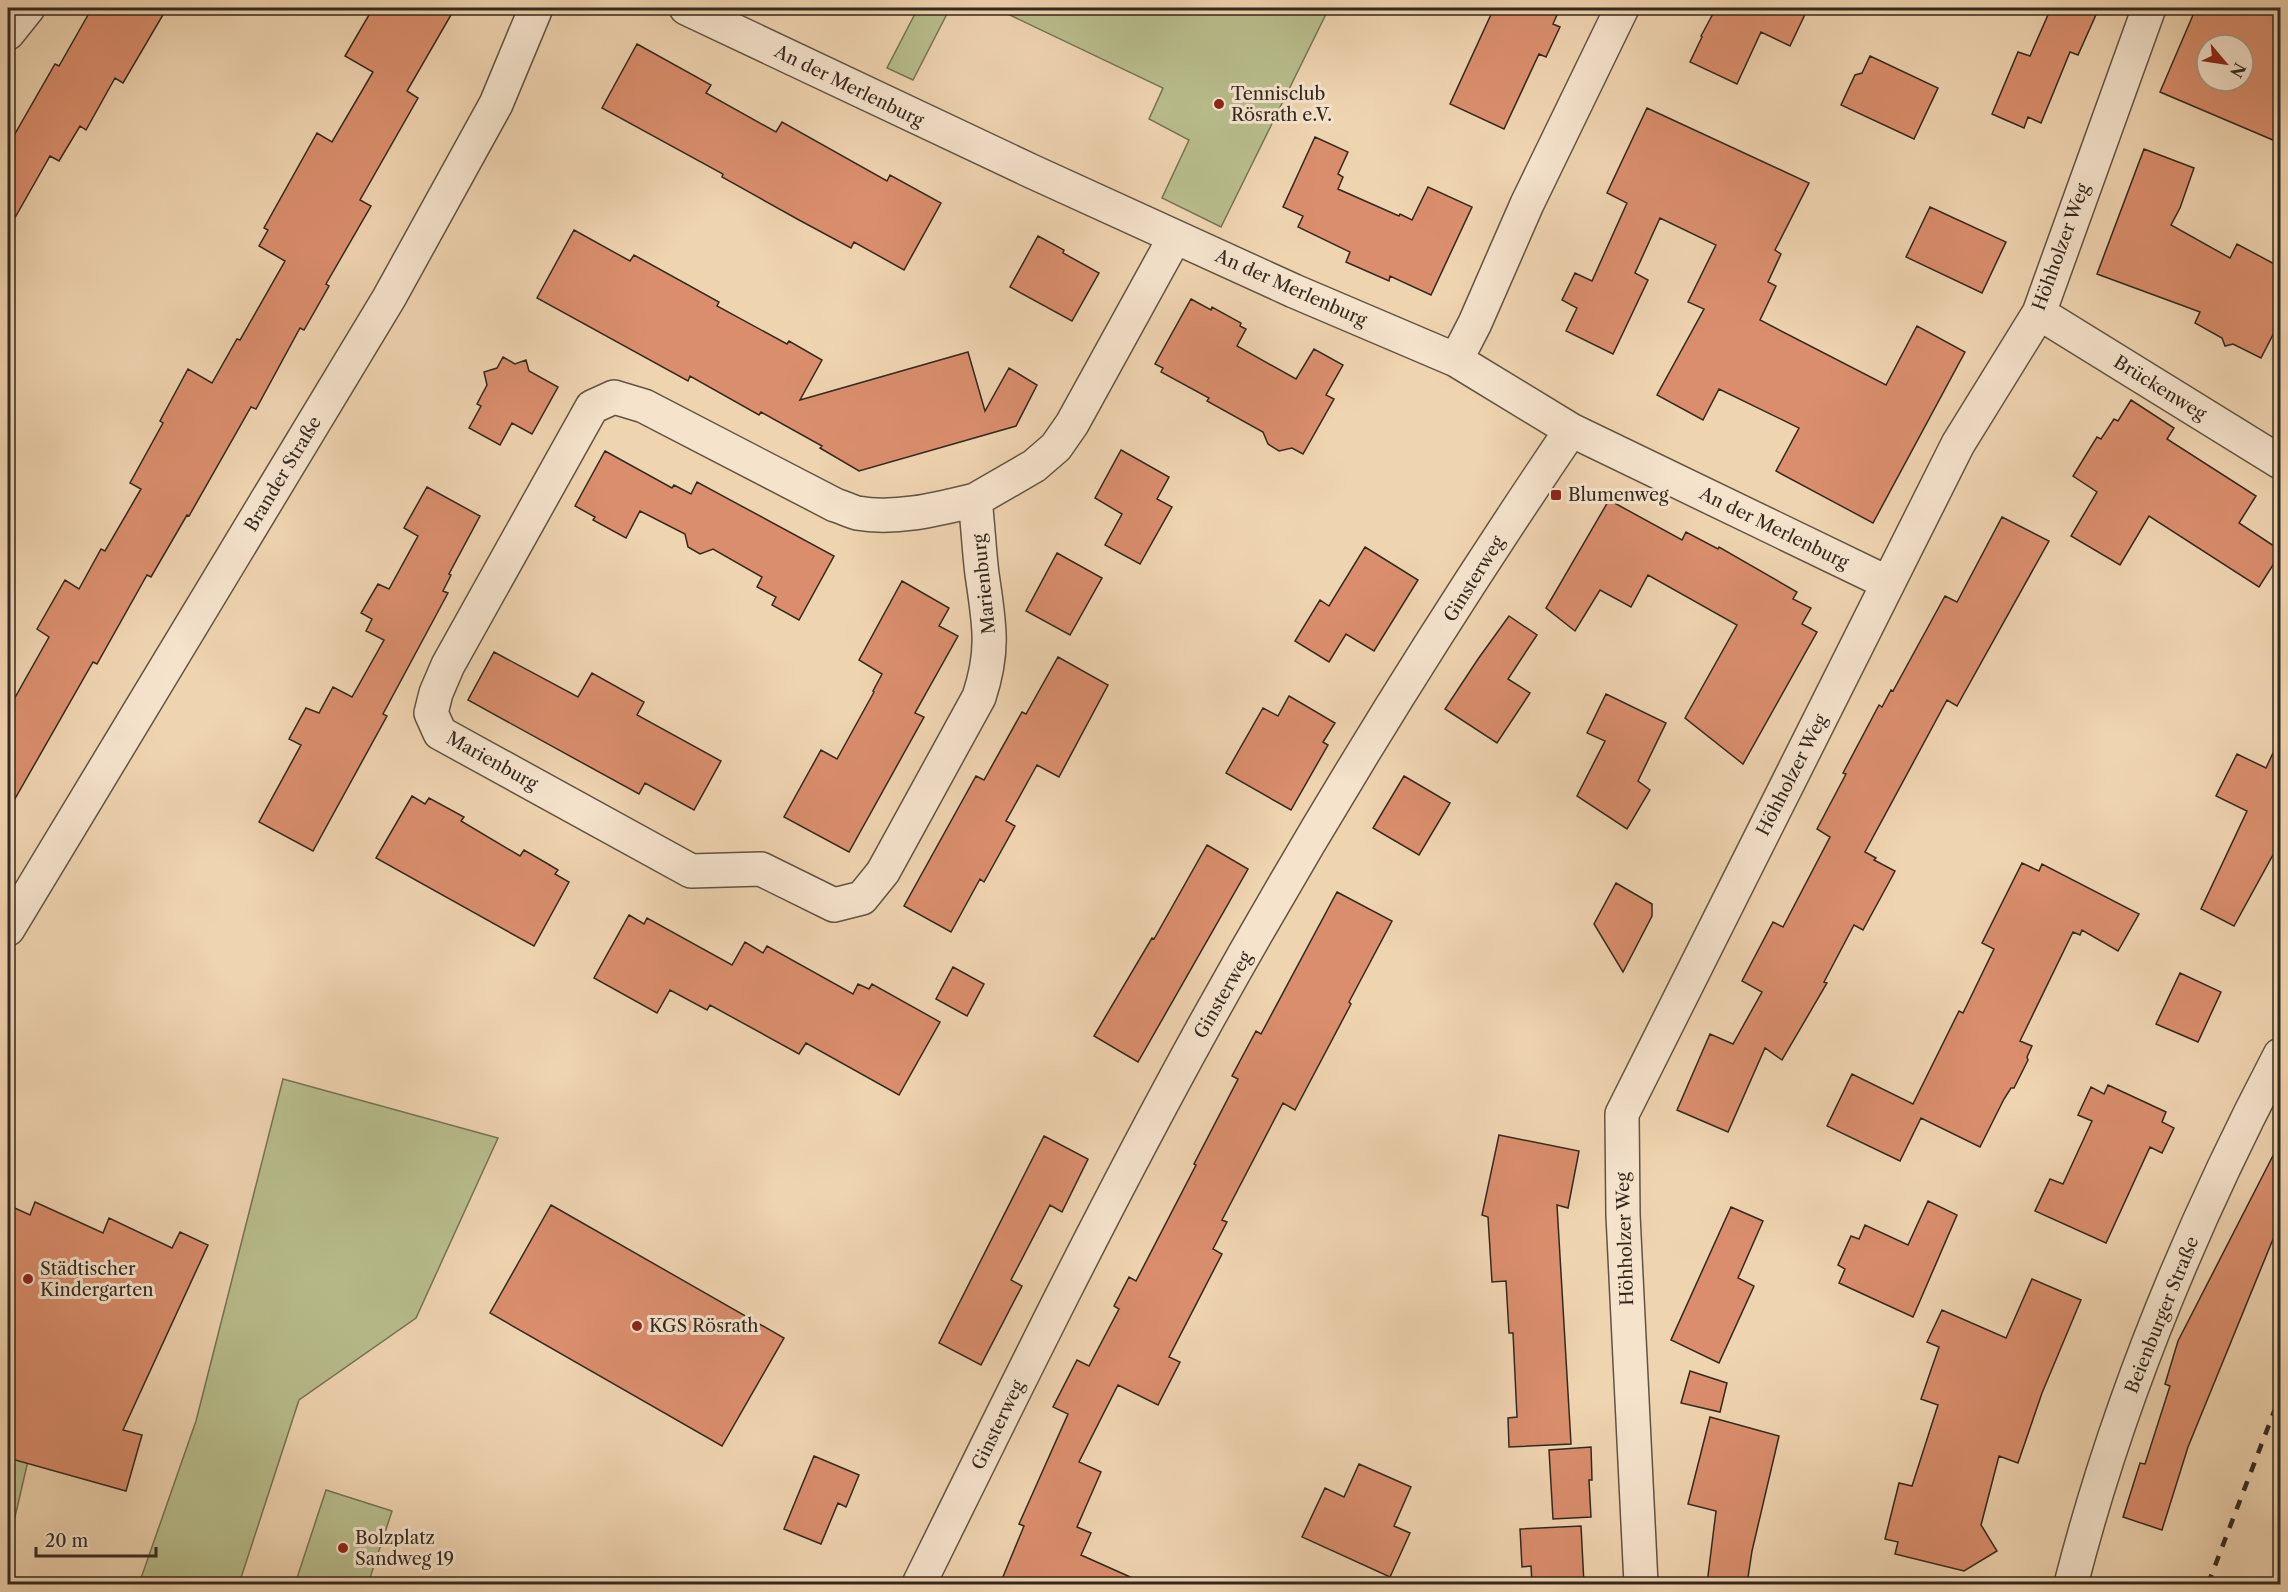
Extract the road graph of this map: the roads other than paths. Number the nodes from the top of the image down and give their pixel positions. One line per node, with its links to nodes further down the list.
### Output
1 (28, 8): 6 (street)
2 (536, 8): 14 (street, Brander Straße)
3 (686, 8): 7 (street, An der Merlenburg)
4 (1622, 8): 9 (street)
5 (2149, 8): 8 (street, Höhholzer Weg)
6 (8, 33)
7 (1175, 237): 9 (street, An der Merlenburg); 12 (street, Marienburg)
8 (2039, 313): 11 (street, Brückenweg); 13 (street, Höhholzer Weg)
9 (1456, 360): 10 (street, An der Merlenburg)
10 (1571, 430): 13 (street, An der Merlenburg); 16 (street, Ginsterweg)
11 (2280, 462)
12 (975, 501): 12 (street, Marienburg)
13 (1888, 583): 17 (street, Höhholzer Weg)
14 (8, 929)
15 (2280, 1055): 18 (street, Beienburger Straße)
16 (919, 1584)
17 (1641, 1584)
18 (2072, 1584)

